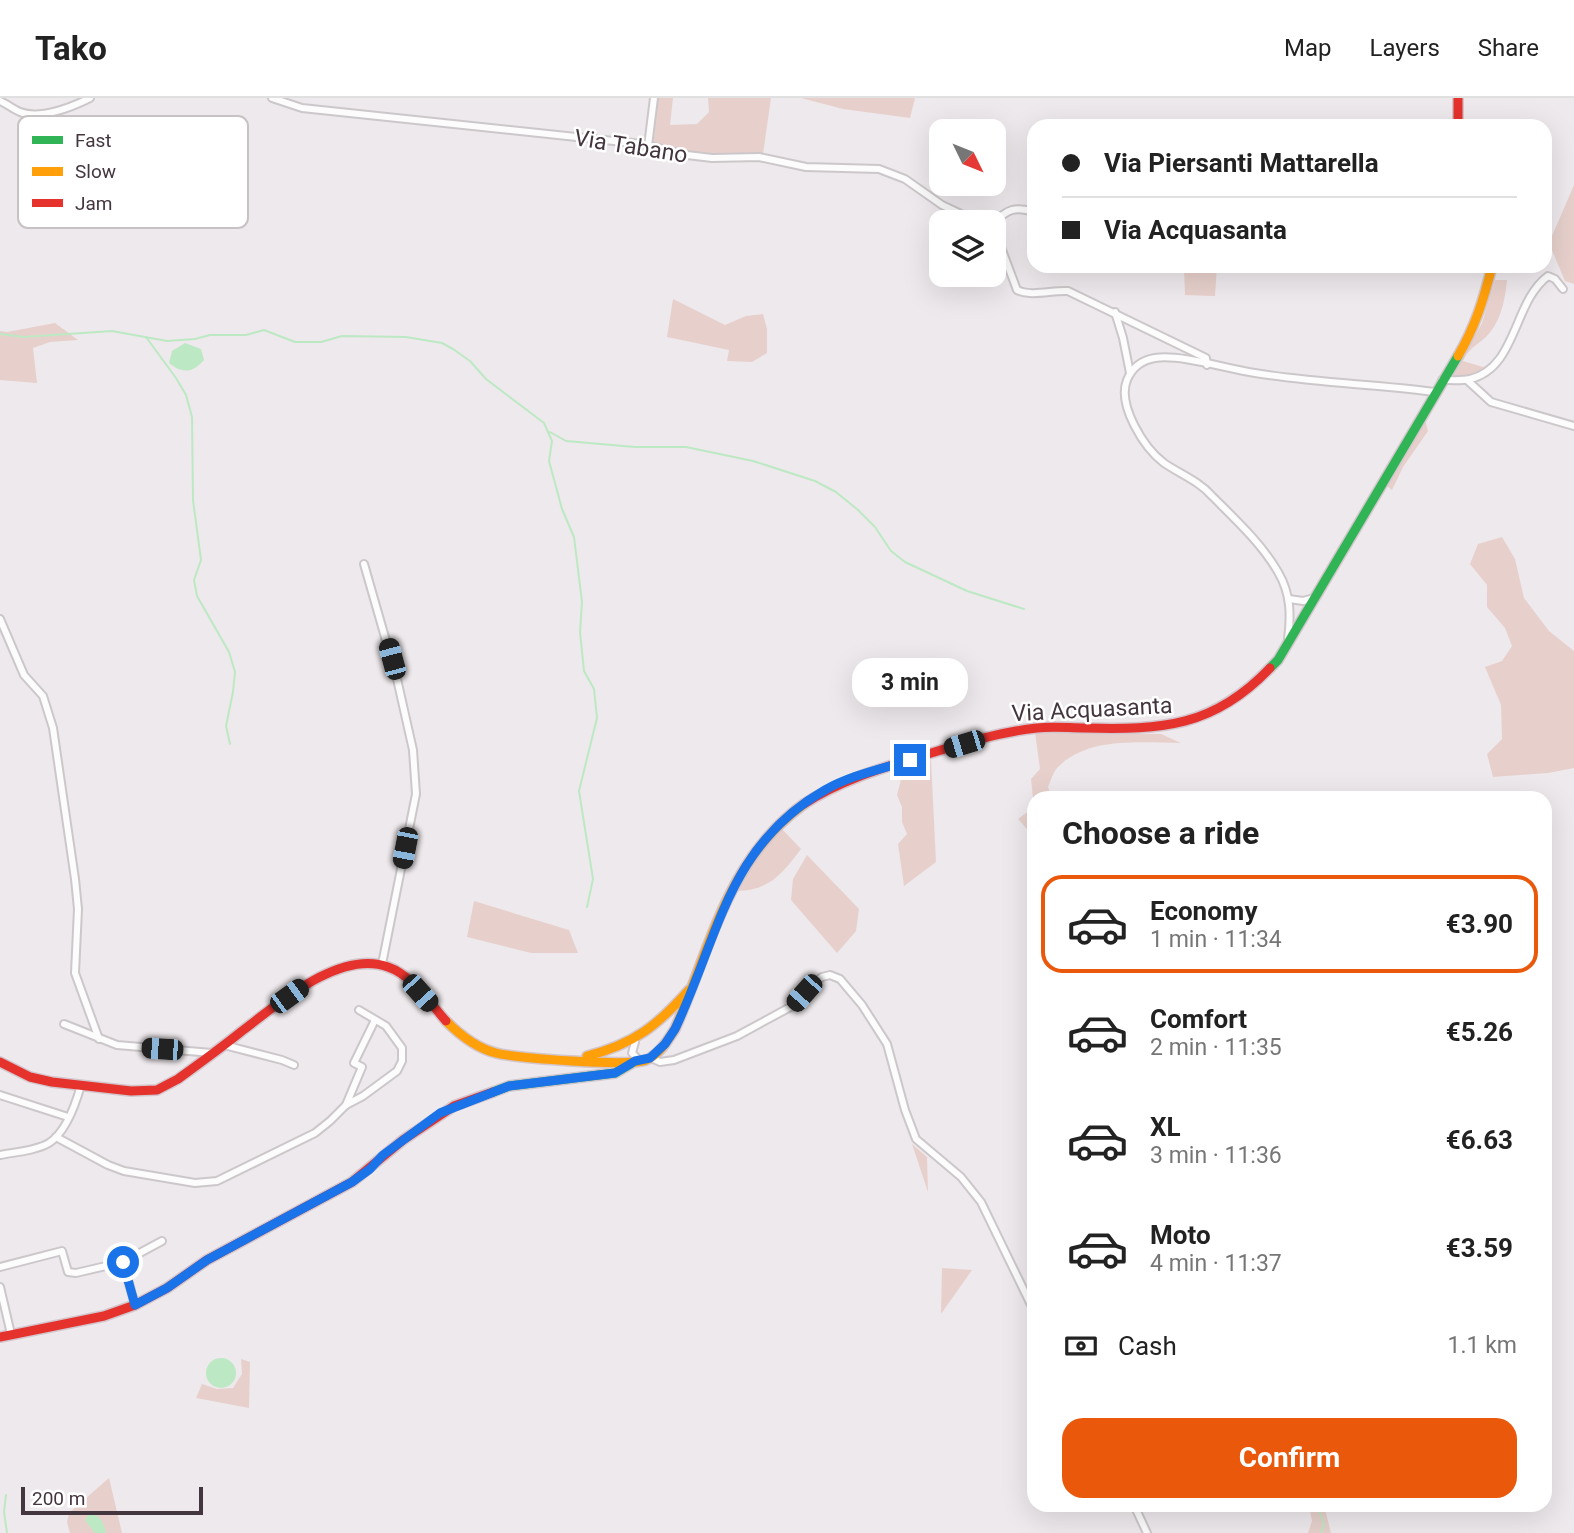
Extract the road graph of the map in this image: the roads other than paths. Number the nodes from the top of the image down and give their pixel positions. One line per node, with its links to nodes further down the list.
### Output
1 (90, 98): 5 (street)
2 (272, 98): 7 (street, Via Tabano)
3 (654, 98): 7 (street)
4 (1458, 98): 6 (main road)
5 (0, 101)
6 (1458, 119)
7 (648, 146): 8 (street, Via Tabano)
8 (953, 210)
9 (1027, 210): 10 (street)
10 (1006, 213)
11 (1006, 261): 14 (street)
12 (1490, 273): 17 (main road, Via Acquasanta)
13 (1563, 289): 18 (street)
14 (1115, 312): 15 (street); 16 (street)
15 (1207, 365): 16 (street); 19 (street)
16 (1130, 373): 23 (street)
17 (1442, 380): 18 (street); 19 (main road, Via Acquasanta)
18 (1468, 380): 20 (street)
19 (1435, 391): 22 (main road, Via Acquasanta)
20 (1574, 426)
21 (364, 564): 28 (street)
22 (1314, 598): 23 (street); 25 (main road, Via Acquasanta)
23 (1291, 600): 24 (street); 25 (street)
24 (1291, 609): 25 (street); 27 (street)
25 (1303, 617): 27 (main road, Via Acquasanta)
26 (0, 620): 33 (street)
27 (1288, 643): 29 (main road, Via Acquasanta)
28 (382, 964): 35 (main road); 38 (main road)
29 (692, 986): 34 (main road, Via Acquasanta); 37 (main road, Via Acquasanta)
30 (359, 1010): 31 (street)
31 (375, 1020): 44 (street); 44 (street)
32 (64, 1024): 33 (street)
33 (99, 1039): 36 (street)
34 (638, 1040): 37 (main road); 38 (main road); 39 (street)
35 (224, 1045): 36 (main road); 41 (street)
36 (213, 1053): 42 (main road)
37 (652, 1056): 39 (main road); 52 (street)
38 (578, 1058): 39 (main road)
39 (637, 1061): 53 (main road)
40 (0, 1062): 42 (main road)
41 (294, 1065)
42 (81, 1085): 45 (street)
43 (0, 1095): 45 (street)
44 (346, 1105): 46 (street)
45 (68, 1117): 46 (street)
46 (56, 1138): 47 (street)
47 (0, 1155)
48 (162, 1241): 49 (street)
49 (123, 1262): 50 (street); 53 (street)
50 (0, 1267)
51 (0, 1287): 54 (street)
52 (1027, 1297)
53 (135, 1305): 54 (main road)
54 (11, 1334): 55 (main road)
55 (0, 1337)
56 (1137, 1512): 57 (street)
57 (1147, 1533)

